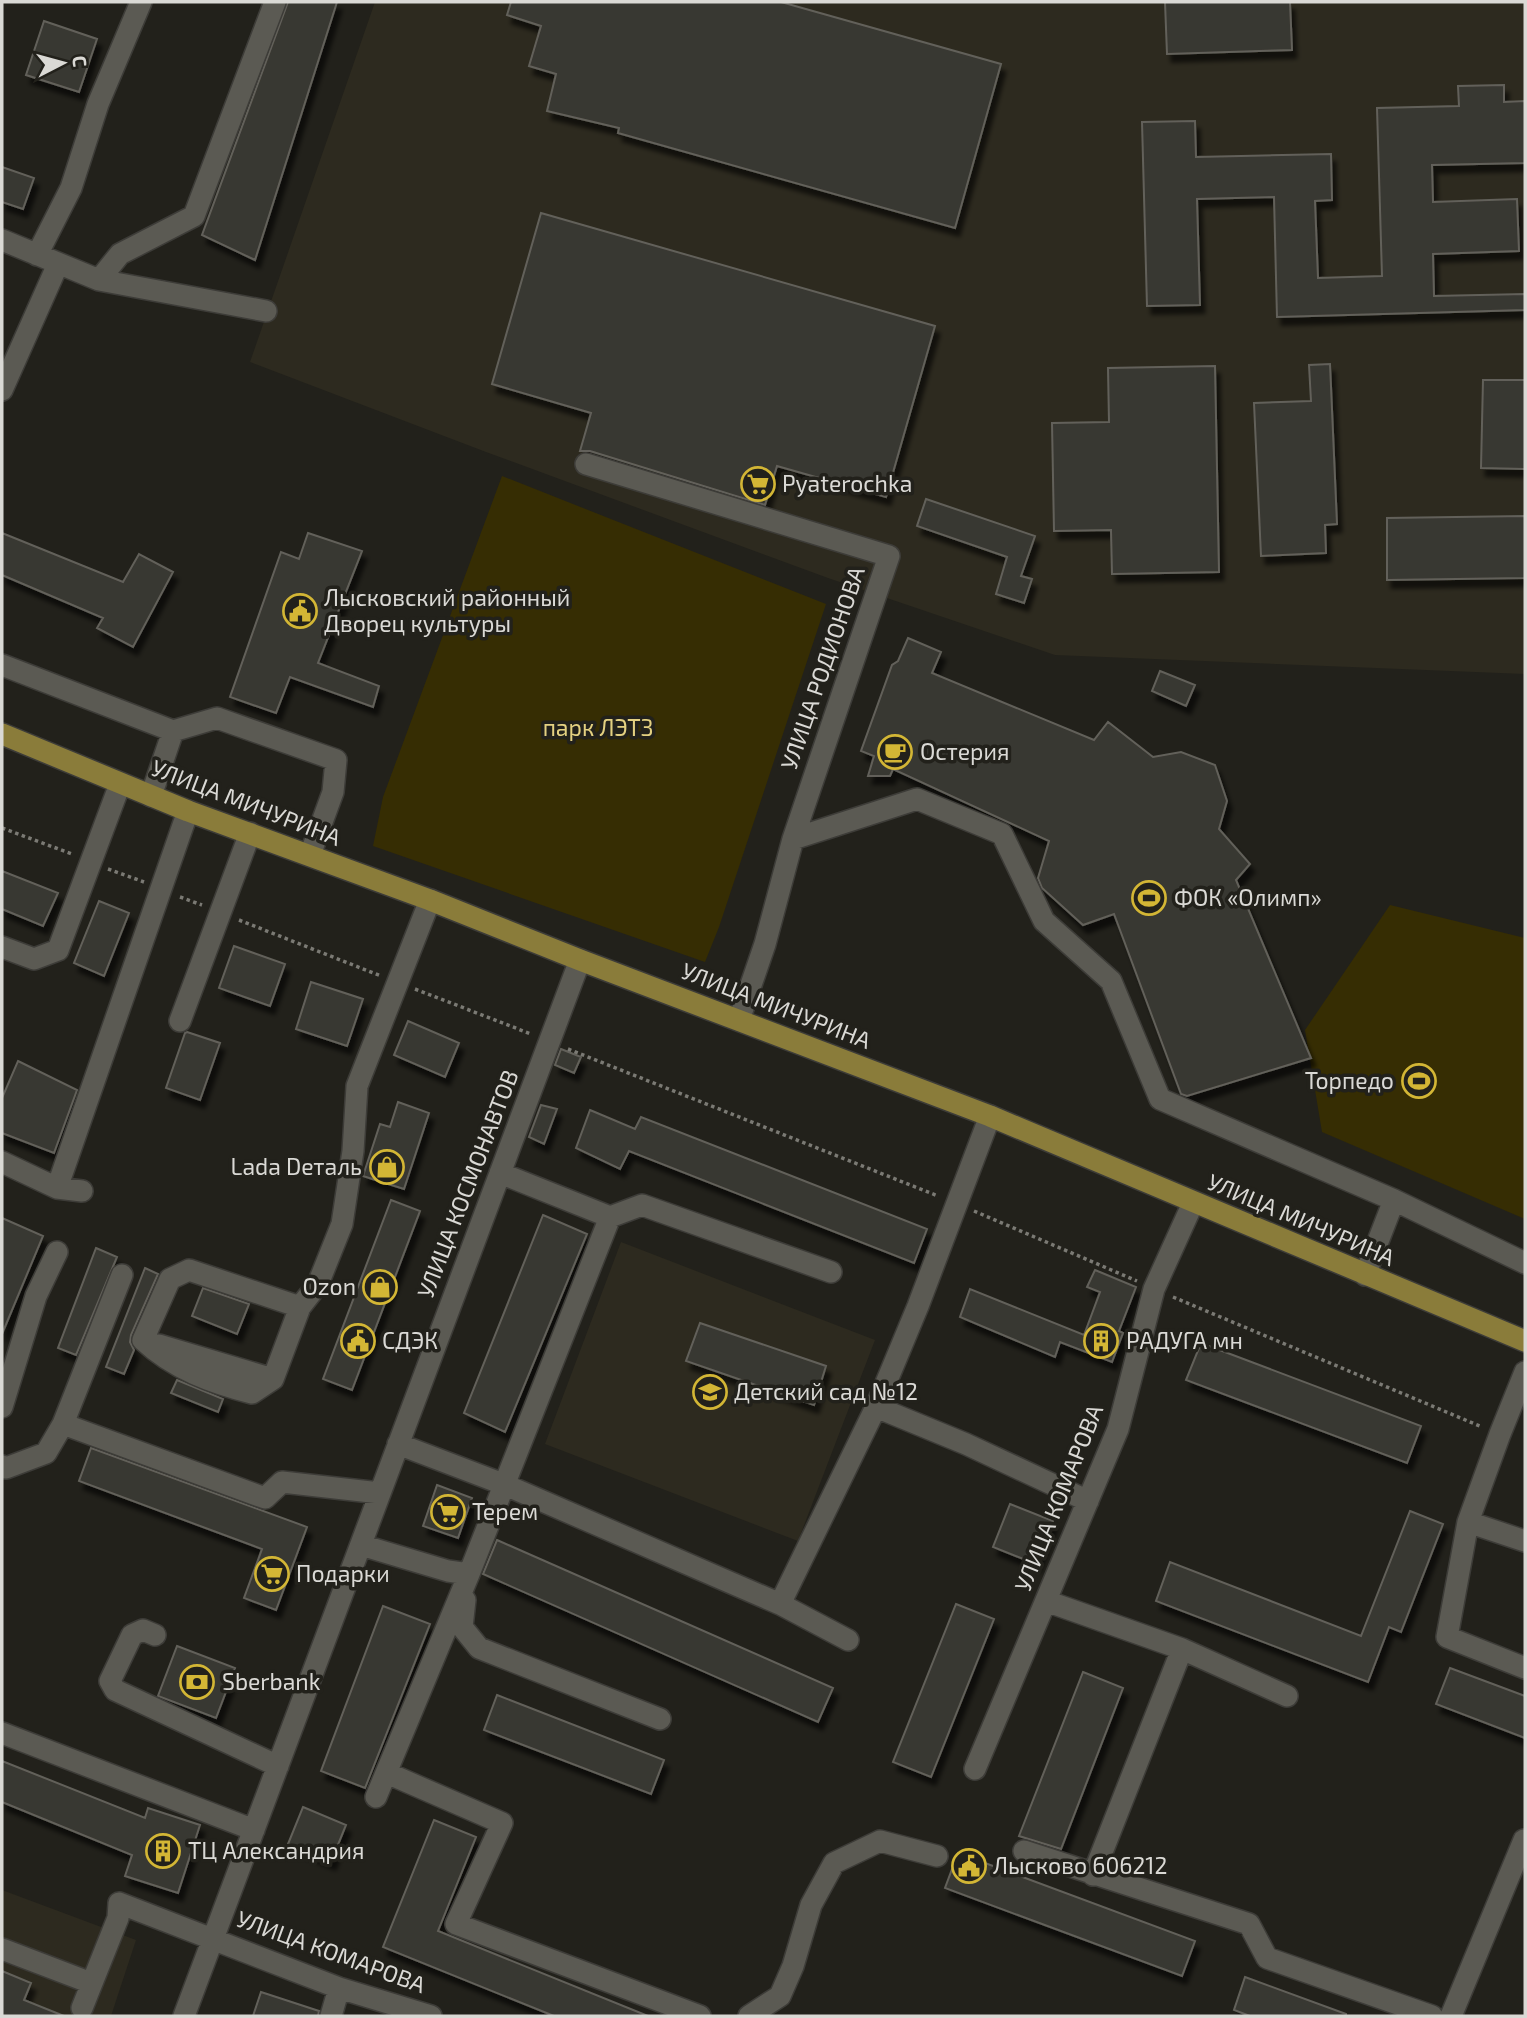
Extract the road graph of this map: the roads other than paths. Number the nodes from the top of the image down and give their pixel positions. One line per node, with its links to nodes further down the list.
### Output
1 (141, 2): 4 (street)
2 (275, 2): 6 (street)
3 (2, 240): 4 (street)
4 (37, 255): 5 (street)
5 (58, 264): 6 (street); 8 (street)
6 (99, 280): 7 (street)
7 (266, 311)
8 (2, 390)
9 (586, 464): 17 (street, УЛИЦА РОДИОНОВА)
10 (2, 665): 11 (street)
11 (173, 731): 14 (street); 18 (street)
12 (2, 734): 13 (main road, УЛИЦА МИЧУРИНА)
13 (120, 784): 14 (main road, УЛИЦА МИЧУРИНА); 20 (street)
14 (151, 796): 15 (main road, УЛИЦА МИЧУРИНА)
15 (188, 811): 16 (main road, УЛИЦА МИЧУРИНА); 27 (street)
16 (250, 833): 18 (main road, УЛИЦА МИЧУРИНА); 23 (street)
17 (793, 839): 22 (street, УЛИЦА РОДИОНОВА); 29 (street)
18 (310, 855): 19 (main road, УЛИЦА МИЧУРИНА)
19 (430, 900): 21 (main road, УЛИЦА МИЧУРИНА); 37 (street)
20 (2, 947)
21 (580, 960): 22 (main road, УЛИЦА МИЧУРИНА); 26 (street, УЛИЦА КОСМОНАВТОВ)
22 (739, 1020): 24 (main road, УЛИЦА МИЧУРИНА)
23 (180, 1021)
24 (990, 1116): 30 (main road, УЛИЦА МИЧУРИНА); 41 (street)
25 (2, 1162): 27 (street)
26 (500, 1173): 31 (street); 43 (street, УЛИЦА КОСМОНАВТОВ)
27 (57, 1188): 28 (street)
28 (82, 1191)
29 (1394, 1200): 33 (street); 36 (street)
30 (1193, 1203): 36 (main road, УЛИЦА МИЧУРИНА); 47 (street, УЛИЦА КОМАРОВА)
31 (610, 1217): 34 (street); 45 (street)
32 (57, 1252): 40 (street)
33 (1525, 1263)
34 (831, 1272)
35 (122, 1275): 42 (street)
36 (1365, 1275): 38 (main road, УЛИЦА МИЧУРИНА)
37 (300, 1307): 37 (street)
38 (1525, 1341)
39 (1525, 1372): 48 (street)
40 (2, 1407)
41 (876, 1407): 47 (street); 53 (street)
42 (63, 1424): 44 (street); 46 (street)
43 (398, 1444): 45 (street); 46 (street, УЛИЦА КОСМОНАВТОВ)
44 (2, 1466)
45 (502, 1485): 51 (street); 53 (street)
46 (380, 1493): 50 (street, УЛИЦА КОСМОНАВТОВ)
47 (1088, 1501): 52 (street, УЛИЦА КОМАРОВА)
48 (1468, 1522): 49 (street); 57 (street)
49 (1525, 1541)
50 (361, 1545): 51 (street); 61 (street, УЛИЦА КОСМОНАВТОВ)
51 (469, 1574): 59 (street); 63 (street)
52 (1046, 1601): 56 (street); 62 (street, УЛИЦА КОМАРОВА)
53 (780, 1604): 55 (street)
54 (155, 1635): 61 (street)
55 (848, 1640)
56 (1182, 1649): 58 (street); 69 (street)
57 (1525, 1668)
58 (1287, 1696)
59 (660, 1719)
60 (2, 1733): 65 (street)
61 (278, 1766): 65 (street, УЛИЦА КОСМОНАВТОВ)
62 (975, 1769)
63 (387, 1773): 64 (street); 78 (street)
64 (376, 1797)
65 (254, 1830): 70 (street, УЛИЦА КОСМОНАВТОВ)
66 (1524, 1840): 81 (street)
67 (1024, 1851): 69 (street)
68 (937, 1856): 79 (street)
69 (1093, 1875): 80 (street)
70 (214, 1938): 72 (street, УЛИЦА КОМАРОВА); 73 (street, УЛИЦА КОМАРОВА); 75 (street, УЛИЦА КОСМОНАВТОВ)
71 (2, 1948): 72 (street)
72 (91, 1983): 74 (street)
73 (339, 1988): 76 (street); 77 (street, УЛИЦА КОМАРОВА)
74 (82, 2008)
75 (184, 2016)
76 (331, 2016)
77 (431, 2016)
78 (700, 2016)
79 (749, 2016)
80 (1432, 2016)
81 (1451, 2016)

